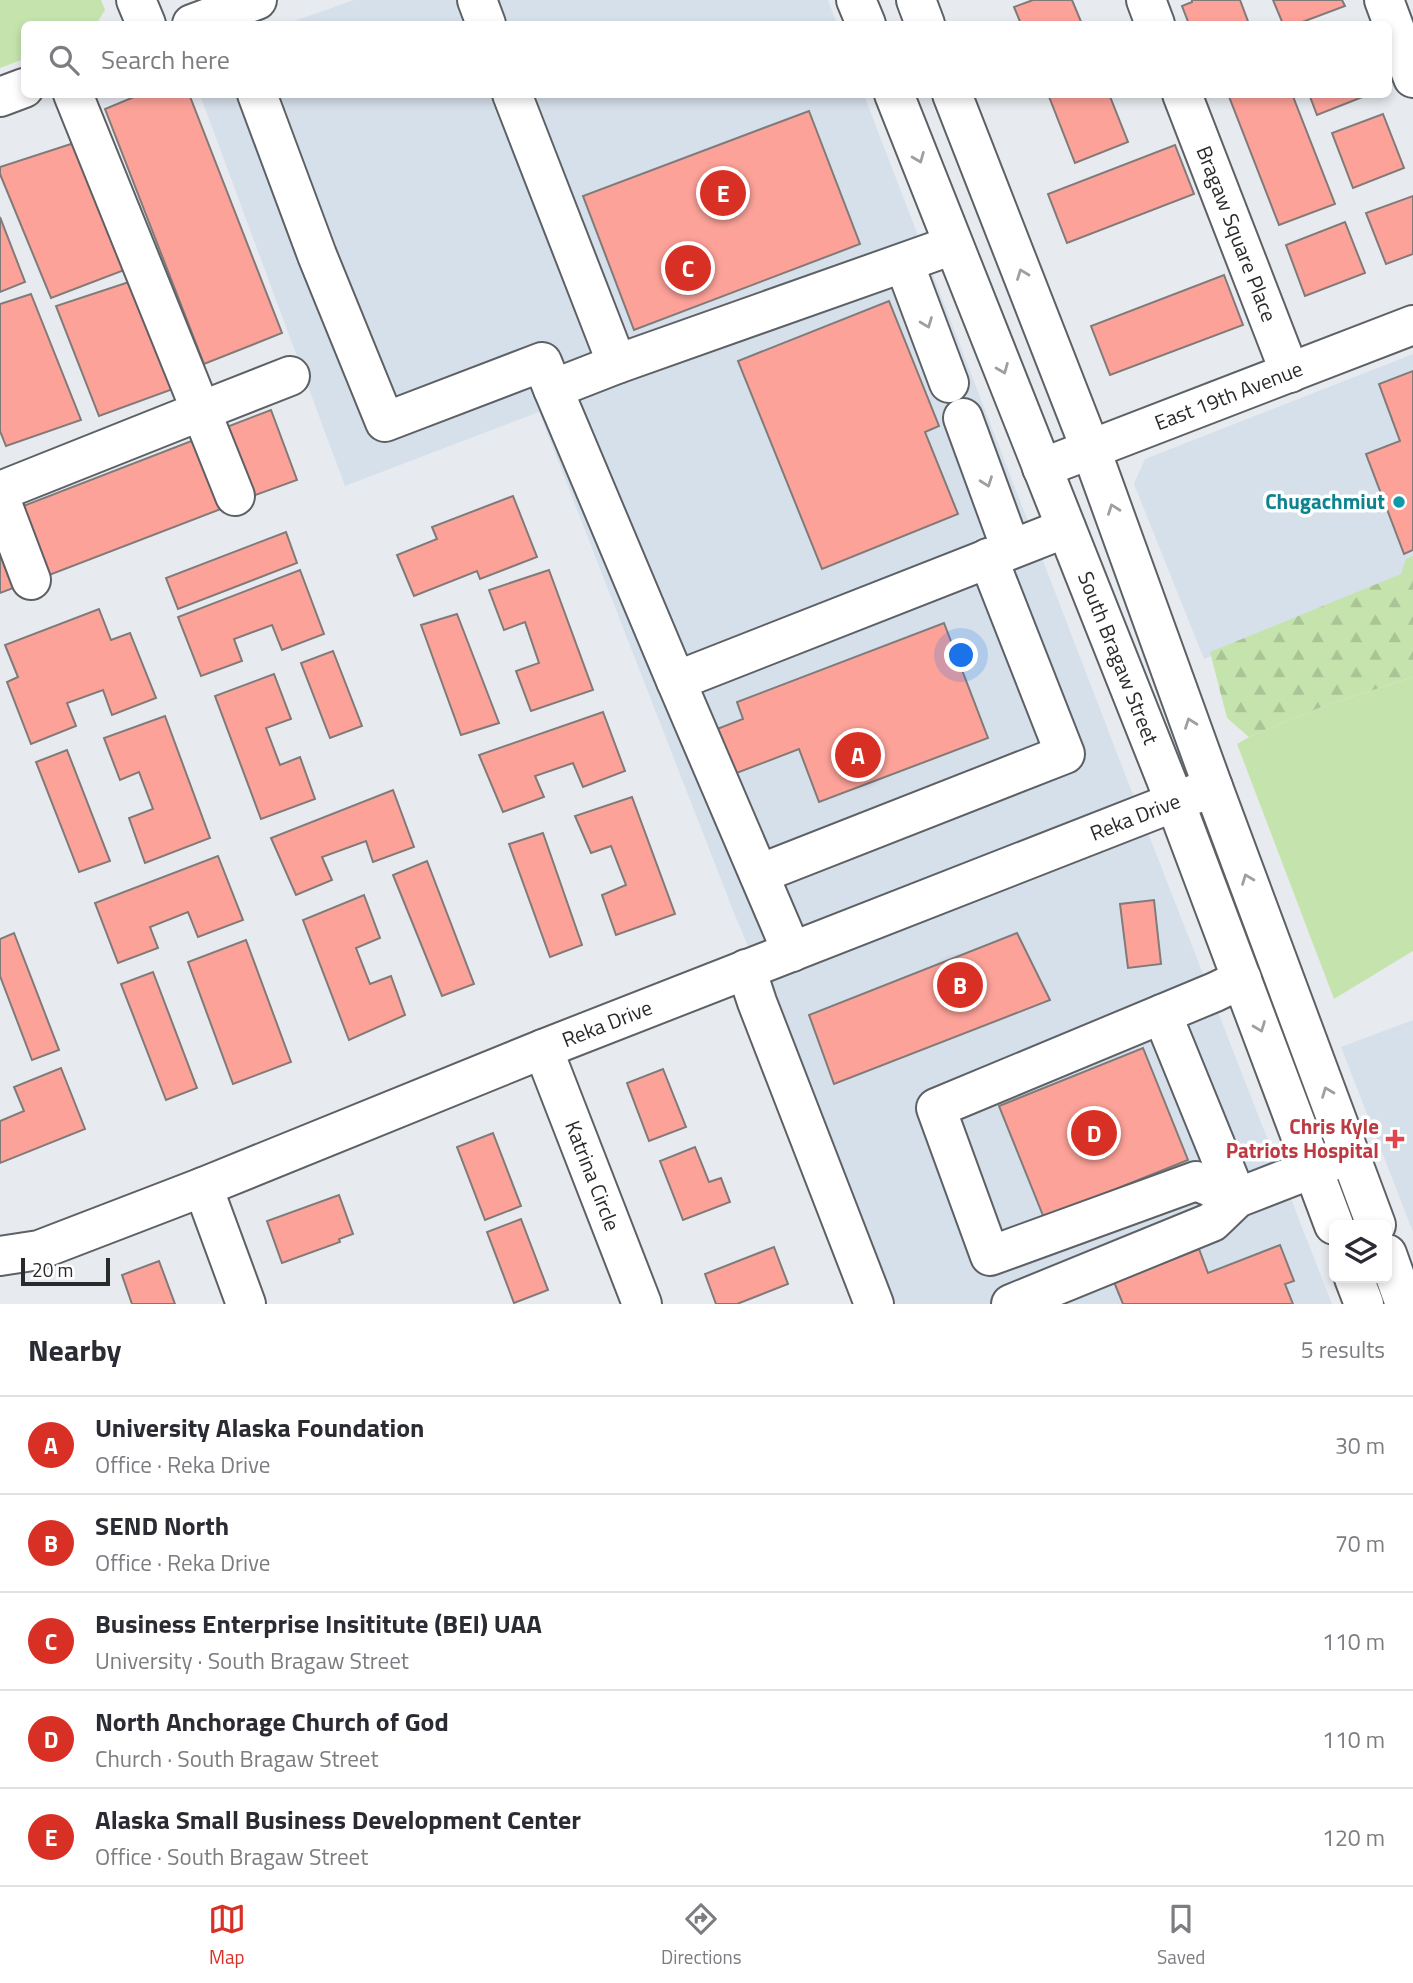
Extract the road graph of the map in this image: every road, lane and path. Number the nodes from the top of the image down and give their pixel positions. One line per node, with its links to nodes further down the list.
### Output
1 (136, 0): 8 (street)
2 (257, 0): 9 (street)
3 (477, 0): 10 (street)
4 (856, 0): 11 (street)
5 (916, 0): 12 (street)
6 (1146, 0): 13 (street)
7 (1384, 0): 14 (street)
8 (145, 21)
9 (200, 21)
10 (485, 21)
11 (865, 21)
12 (924, 21)
13 (1154, 21)
14 (1392, 21)
15 (1392, 22): 16 (street)
16 (1413, 78)
17 (21, 89): 18 (street)
18 (0, 97)
19 (75, 98): 32 (street)
20 (258, 98): 31 (street)
21 (513, 98): 28 (street)
22 (896, 98): 25 (street, South Bragaw Street, one-way to 25)
23 (955, 98): 33 (street, South Bragaw Street, one-way to 23)
24 (1184, 98): 29 (street, Bragaw Square Place)
25 (953, 245): 26 (street); 34 (street, South Bragaw Street, one-way to 34)
26 (904, 263): 28 (street); 39 (street, one-way to 39)
27 (1413, 325): 29 (street, East 19th Avenue)
28 (617, 364): 31 (street)
29 (1290, 373): 33 (street, East 19th Avenue)
30 (290, 376): 32 (street)
31 (553, 389): 41 (street)
32 (201, 411): 35 (street); 36 (street)
33 (1091, 450): 34 (street, East 19th Avenue); 42 (street, South Bragaw Street, one-way to 33)
34 (1042, 468): 38 (street, South Bragaw Street)
35 (0, 491)
36 (234, 496)
37 (0, 498): 40 (street)
38 (1066, 528): 39 (street); 43 (street, South Bragaw Street)
39 (1000, 553): 41 (street); 44 (street)
40 (31, 580)
41 (676, 681): 44 (street)
42 (1213, 787): 43 (street, Reka Drive); 50 (street, South Bragaw Street, one-way to 42)
43 (1175, 802): 45 (street, Reka Drive); 47 (street, South Bragaw Street)
44 (759, 874): 45 (street)
45 (792, 952): 46 (street, Reka Drive)
46 (746, 969): 49 (street, Reka Drive); 62 (street)
47 (1242, 979): 48 (street); 51 (street, South Bragaw Street, one-way to 51)
48 (1162, 1014): 53 (street); 53 (street)
49 (544, 1049): 52 (street, Reka Drive); 61 (street, Katrina Circle)
50 (1350, 1154): 51 (street); 55 (street, South Bragaw Street)
51 (1313, 1169): 53 (street); 54 (street, South Bragaw Street)
52 (203, 1187): 56 (street, Reka Drive); 60 (street)
53 (1237, 1198): 59 (street)
54 (1332, 1220)
55 (1374, 1220)
56 (0, 1256)
57 (1392, 1268): 65 (street)
58 (1356, 1283): 64 (street)
59 (1062, 1295): 63 (street)
60 (246, 1304)
61 (642, 1304)
62 (874, 1304)
63 (1012, 1304)
64 (1364, 1304)
65 (1405, 1304)

